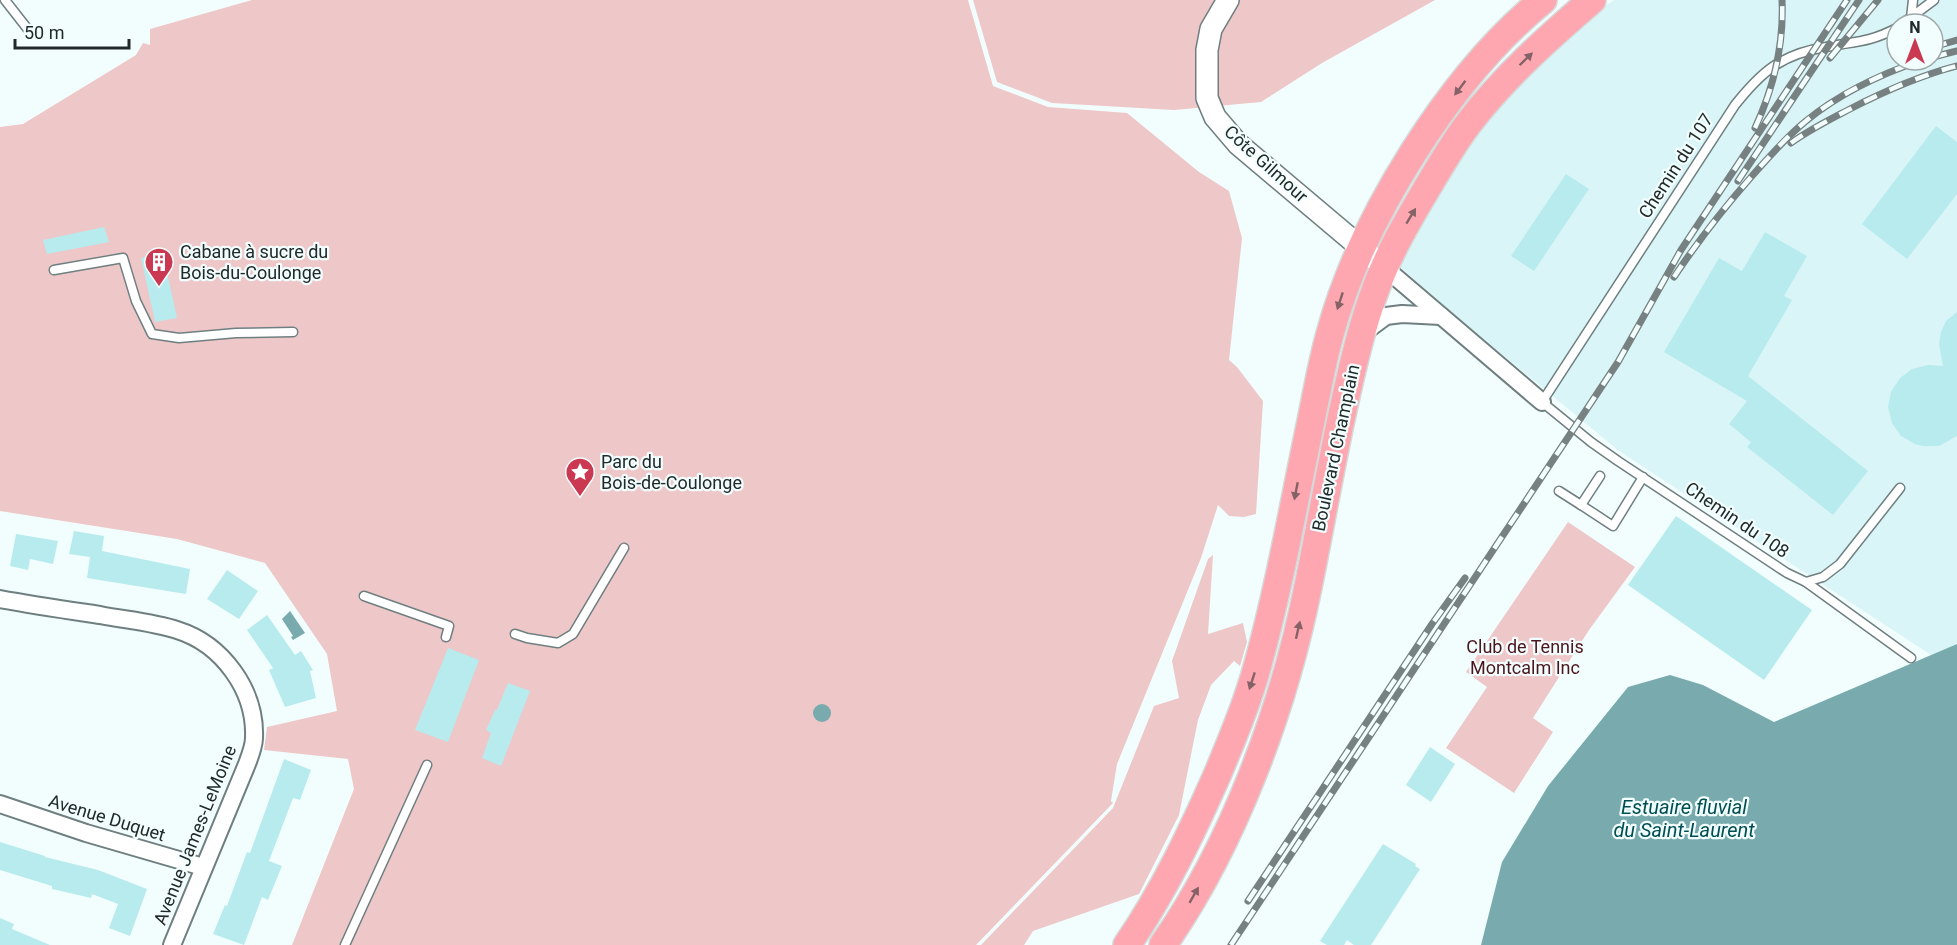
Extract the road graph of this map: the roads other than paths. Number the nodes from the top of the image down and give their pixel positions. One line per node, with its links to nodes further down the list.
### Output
1 (5, 0): 7 (lane)
2 (1228, 0): 9 (street, Côte Gilmour)
3 (1543, 0): 9 (main road, Boulevard Champlain, one-way to 9)
4 (1592, 0): 10 (main road, Boulevard Champlain, one-way to 4)
5 (1934, 0): 6 (lane)
6 (1919, 12)
7 (30, 32)
8 (1885, 34): 15 (lane, Chemin du 107)
9 (1360, 247): 10 (street, Côte Gilmour); 33 (main road, Boulevard Champlain, one-way to 33)
10 (1384, 268): 12 (street); 14 (main road, Boulevard Champlain)
11 (54, 270): 13 (lane)
12 (1441, 316): 14 (street); 15 (street)
13 (293, 332)
14 (1362, 333): 34 (main road, Boulevard Champlain, one-way to 14)
15 (1542, 402): 17 (lane, Chemin du 108)
16 (1600, 477): 20 (lane)
17 (1643, 477): 20 (lane); 22 (lane, Chemin du 108)
18 (1900, 488): 22 (lane)
19 (1559, 491): 20 (lane)
20 (1581, 505)
21 (624, 548): 25 (lane)
22 (1806, 582): 27 (lane, Chemin du 108)
23 (364, 596): 26 (lane)
24 (0, 599): 30 (street, Avenue James-LeMoine)
25 (515, 634)
26 (446, 637)
27 (1911, 658)
28 (427, 765): 32 (lane)
29 (0, 804): 30 (street, Avenue Duquet)
30 (204, 867): 31 (street, Avenue James-LeMoine)
31 (172, 945)
32 (345, 945)
33 (1127, 945)
34 (1163, 945)

